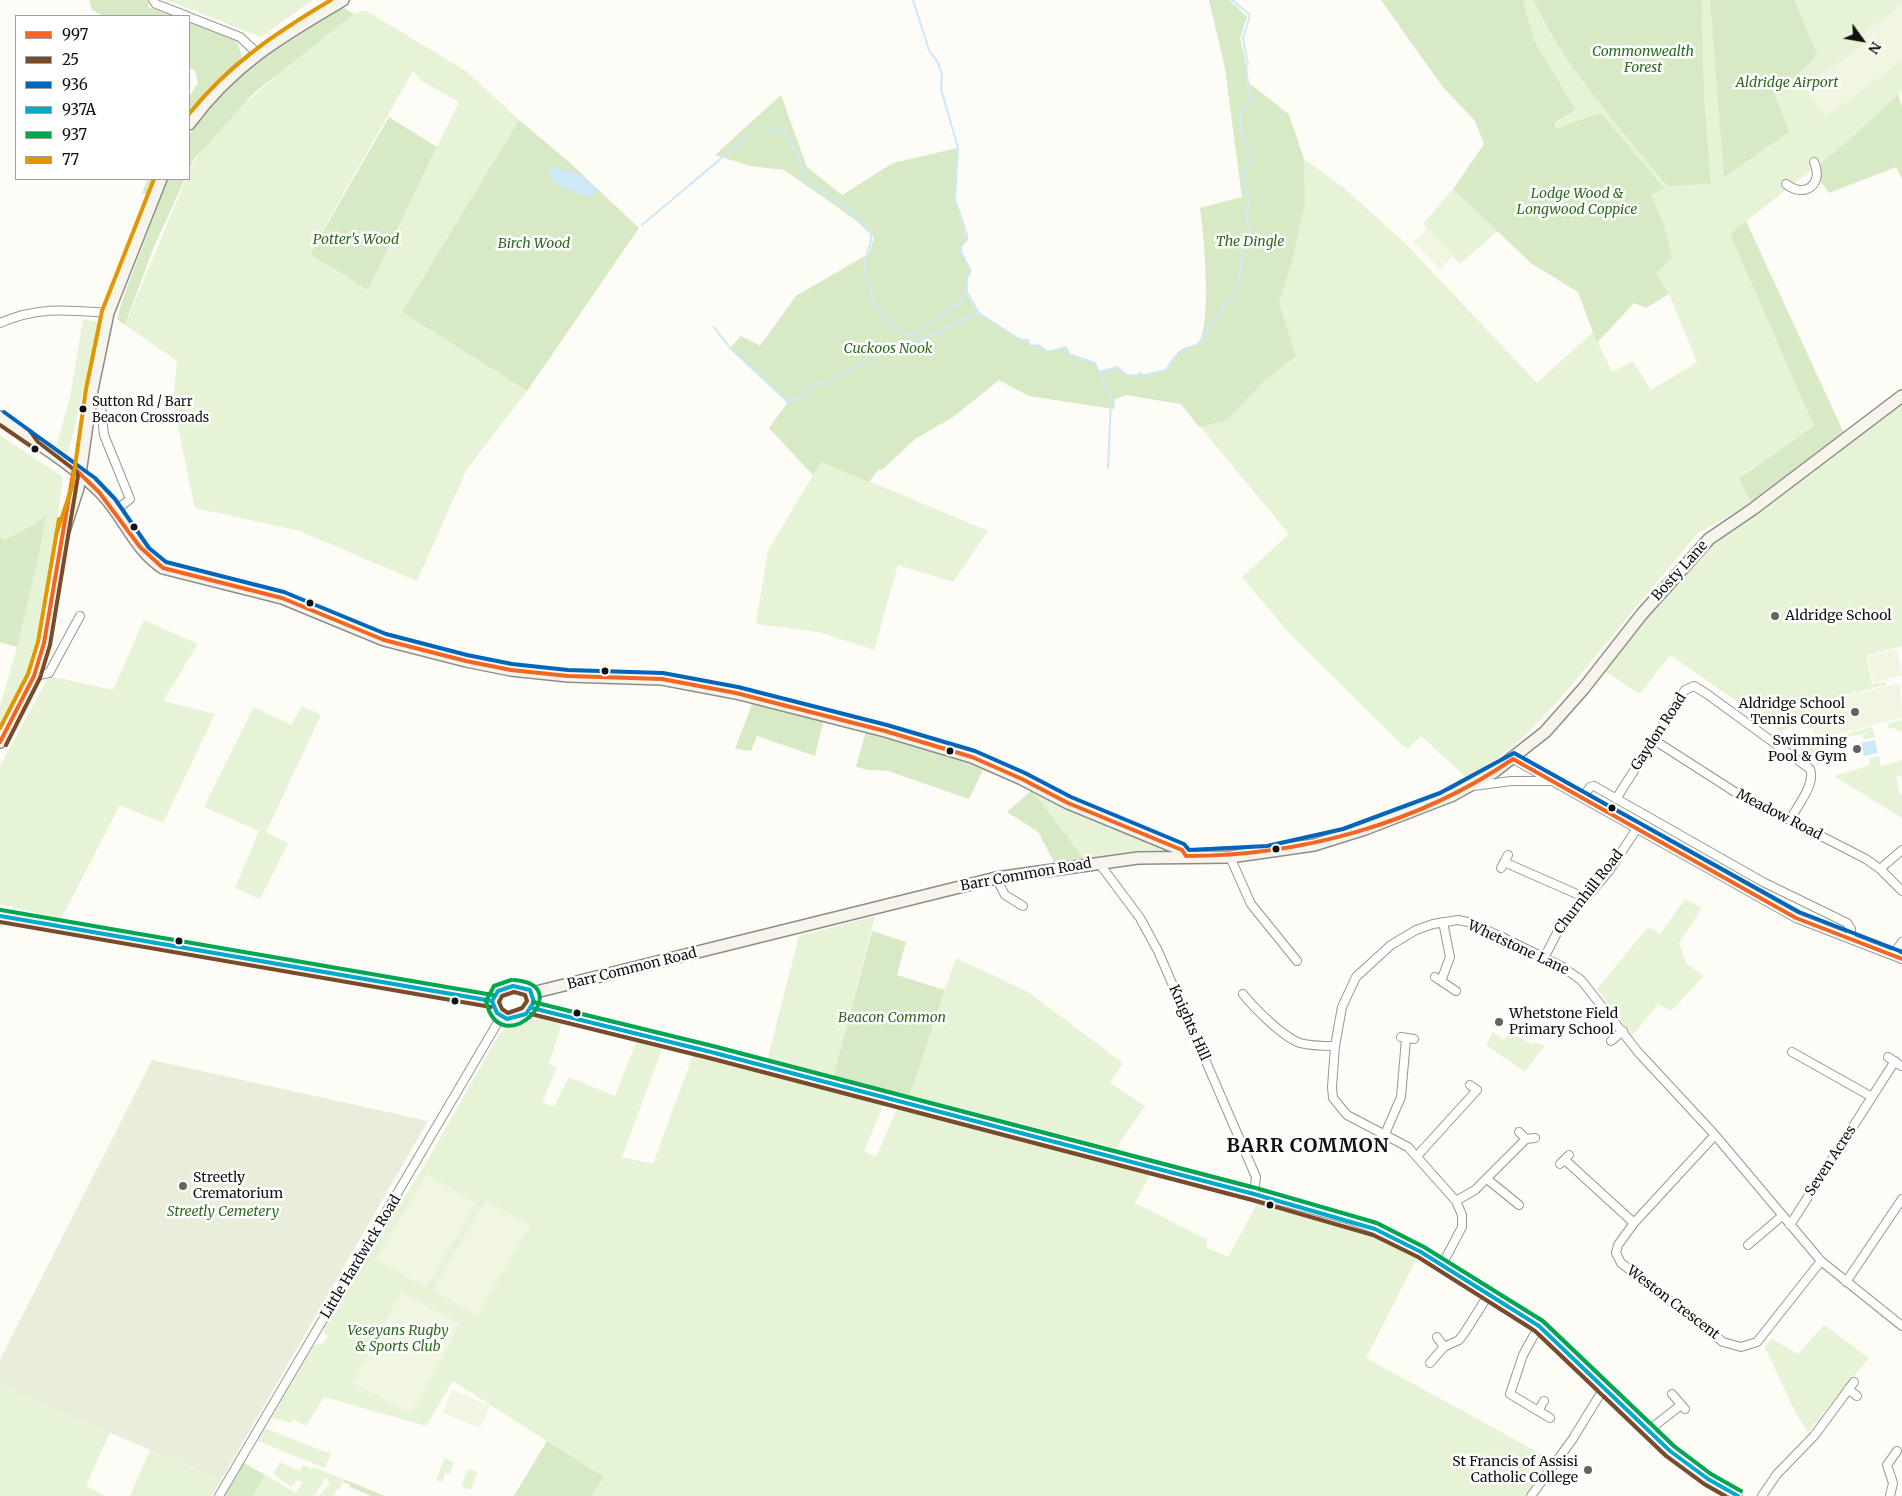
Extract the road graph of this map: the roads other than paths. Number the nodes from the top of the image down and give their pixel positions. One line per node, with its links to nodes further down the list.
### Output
1 (153, 0): 3 (street)
2 (343, 0): 5 (main road)
3 (183, 15)
4 (190, 18): 5 (street)
5 (257, 53): 6 (main road)
6 (190, 123)
7 (1814, 162): 9 (street)
8 (161, 180): 10 (main road)
9 (1786, 184)
10 (108, 313): 11 (street); 15 (main road)
11 (0, 323)
12 (1902, 396): 21 (main road, Bosty Lane)
13 (101, 405): 16 (street)
14 (0, 417): 15 (main road)
15 (76, 475): 16 (main road); 18 (main road)
16 (115, 511): 29 (main road)
17 (80, 616): 18 (street)
18 (34, 676): 20 (main road)
19 (1654, 740): 25 (street, Gaydon Road); 26 (street, Meadow Road); 26 (street, Gaydon Road)
20 (0, 742)
21 (1512, 759): 22 (street); 23 (main road, Barr Common Road)
22 (1554, 781): 23 (street); 24 (street)
23 (1472, 786): 30 (main road, Barr Common Road)
24 (1583, 797): 25 (street); 27 (street)
25 (1616, 799): 40 (street)
26 (1790, 820): 33 (street, Meadow Road)
27 (1638, 827): 36 (street, Churnhill Road); 40 (street)
28 (1902, 850): 33 (street)
29 (1186, 856): 30 (main road, Barr Common Road); 32 (main road, Barr Common Road)
30 (1230, 857): 45 (street)
31 (1504, 862): 36 (street)
32 (1099, 863): 34 (main road, Barr Common Road); 70 (street, Knights Hill)
33 (1880, 869): 35 (street, Meadow Road)
34 (996, 878): 37 (street); 47 (main road, Barr Common Road)
35 (1902, 891)
36 (1586, 898): 43 (street, Churnhill Road)
37 (1023, 906)
38 (0, 916): 50 (main road)
39 (1443, 922): 43 (street, Whetstone Lane); 46 (street); 57 (street, Whetstone Lane)
40 (1851, 939): 42 (street)
41 (1902, 942): 42 (street)
42 (1893, 955): 44 (street)
43 (1544, 958): 54 (street, Whetstone Lane)
44 (1902, 959)
45 (1297, 961)
46 (1456, 991)
47 (532, 993): 50 (main road); 52 (main road)
48 (1243, 994): 51 (street)
49 (1258, 997): 51 (street)
50 (492, 1001): 53 (main road)
51 (1252, 1004): 57 (street)
52 (532, 1008): 53 (main road); 70 (street)
53 (501, 1017): 97 (street, Little Hardwick Road)
54 (1622, 1031): 56 (street); 64 (street, Whetstone Lane)
55 (1407, 1038): 63 (street)
56 (1611, 1041)
57 (1335, 1046): 63 (street, Whetstone Lane)
58 (1792, 1052): 61 (street)
59 (1895, 1061): 61 (street, Seven Acres)
60 (1470, 1085): 67 (street)
61 (1872, 1097): 76 (street, Seven Acres)
62 (1519, 1132): 66 (street)
63 (1385, 1134): 67 (street, Whetstone Lane)
64 (1715, 1135): 74 (street, Whetstone Lane); 75 (street, Weston Crescent)
65 (1535, 1138): 66 (street)
66 (1526, 1139): 69 (street)
67 (1417, 1156): 72 (street, Whetstone Lane)
68 (1565, 1160): 75 (street)
69 (1486, 1179): 72 (street); 73 (street)
70 (1254, 1194): 79 (street)
71 (1902, 1199): 80 (street)
72 (1456, 1201): 79 (street, Whetstone Lane)
73 (1519, 1205)
74 (1782, 1216): 76 (street, Whetstone Lane); 77 (street)
75 (1634, 1223): 78 (street, Weston Crescent)
76 (1790, 1225): 78 (street, Whetstone Lane)
77 (1746, 1235)
78 (1820, 1261): 80 (street, Whetstone Lane)
79 (1442, 1265): 81 (street)
80 (1846, 1282): 83 (street, Whetstone Lane)
81 (1489, 1294): 82 (street); 85 (street)
82 (1539, 1326): 88 (street); 93 (street)
83 (1902, 1326)
84 (1437, 1337): 85 (street)
85 (1444, 1347): 86 (street)
86 (1430, 1363)
87 (1854, 1382): 89 (street)
88 (1604, 1388): 95 (street); 98 (street)
89 (1848, 1389): 91 (street); 100 (street)
90 (1672, 1394): 95 (street)
91 (1857, 1396)
92 (1544, 1401): 93 (street)
93 (1538, 1411): 94 (street)
94 (1550, 1418)
95 (1649, 1430): 99 (street)
96 (1896, 1451): 101 (street)
97 (219, 1496)
98 (1530, 1496)
99 (1738, 1496)
100 (1762, 1496)
101 (1890, 1496)

